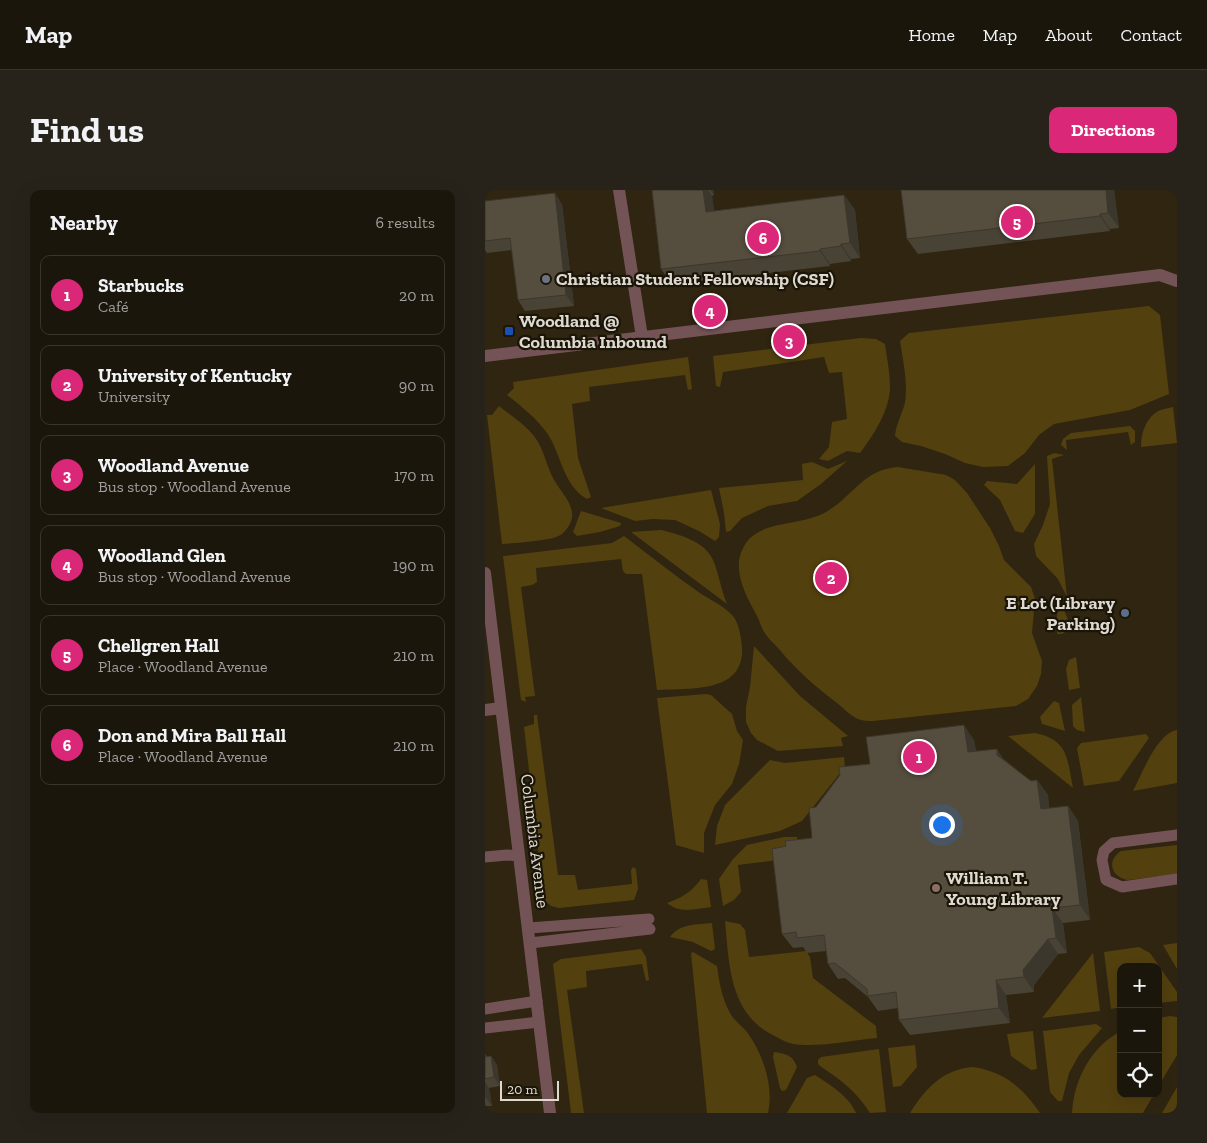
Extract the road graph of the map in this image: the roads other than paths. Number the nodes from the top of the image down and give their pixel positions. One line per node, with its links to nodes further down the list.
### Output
1 (619, 190): 3 (street)
2 (1177, 281): 3 (street)
3 (642, 338): 4 (street)
4 (485, 356)
5 (485, 572): 6 (street, Columbia Avenue)
6 (501, 708): 7 (street); 9 (street, Columbia Avenue)
7 (485, 710)
8 (1177, 835): 11 (lane)
9 (519, 856): 10 (lane); 12 (street, Columbia Avenue)
10 (485, 857)
11 (1177, 879)
12 (529, 928): 13 (street, Columbia Avenue); 13 (lane)
13 (530, 943): 14 (street, Columbia Avenue)
14 (537, 1001): 15 (lane); 16 (street, Columbia Avenue)
15 (485, 1009)
16 (539, 1022): 17 (lane); 18 (street, Columbia Avenue)
17 (485, 1028)
18 (550, 1113)

